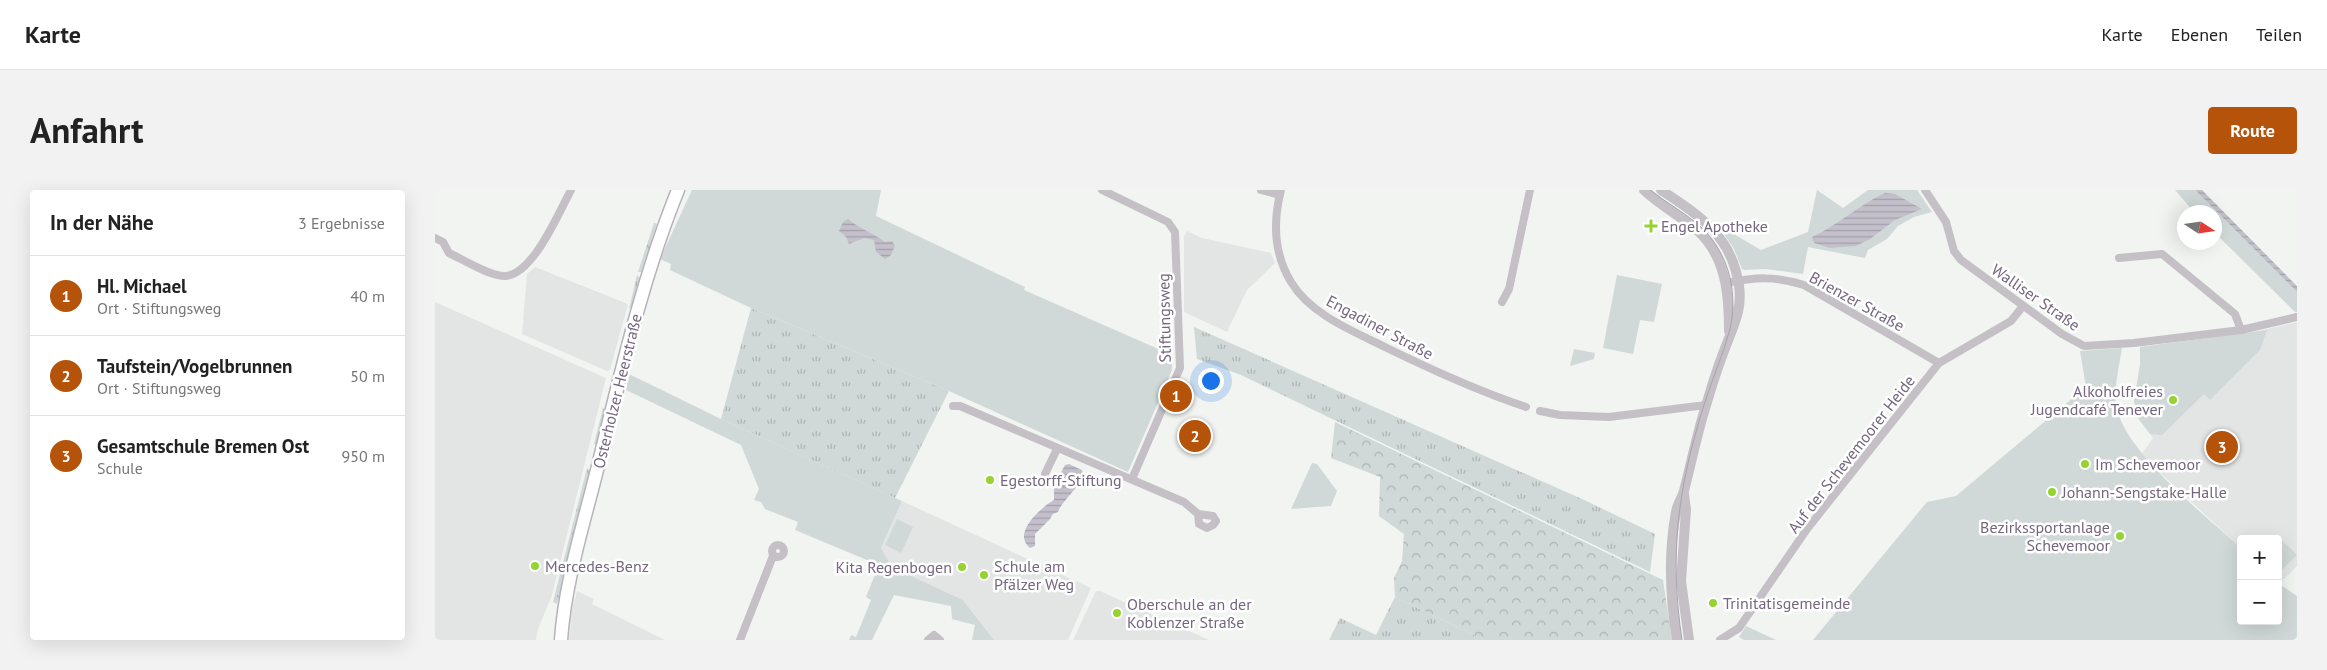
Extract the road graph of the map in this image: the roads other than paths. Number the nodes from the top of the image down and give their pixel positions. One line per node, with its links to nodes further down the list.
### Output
1 (571, 190): 10 (street)
2 (678, 190): 30 (main road, Osterholzer Heerstraße)
3 (1102, 190): 25 (street, Stiftungsweg)
4 (1261, 190): 9 (street)
5 (1530, 190): 14 (street)
6 (1644, 190): 13 (street)
7 (1661, 190): 12 (street)
8 (1925, 190): 15 (street, Walliser Straße)
9 (1280, 192): 22 (street, Engadiner Straße)
10 (435, 238)
11 (2119, 258): 17 (street)
12 (1738, 280): 13 (street, Brienzer Straße); 18 (street); 19 (street, Brienzer Straße)
13 (1726, 283): 18 (street)
14 (1503, 302)
15 (2023, 306): 17 (street, Walliser Straße); 19 (street, Auf der Schevemoorer Heide)
16 (2297, 317): 17 (street, Walliser Straße)
17 (2241, 330)
18 (1729, 337): 20 (street)
19 (1939, 363): 38 (street, Auf der Schevemoorer Heide)
20 (1706, 404): 23 (street); 27 (street)
21 (953, 406): 24 (street)
22 (1526, 407)
23 (1539, 411)
24 (1057, 449): 25 (street); 26 (street)
25 (1132, 480): 28 (street)
26 (1047, 481)
27 (1684, 493): 36 (street); 37 (street)
28 (1198, 514)
29 (773, 556): 33 (street)
30 (566, 596): 31 (main road, Osterholzer Heerstraße); 32 (main road, Osterholzer Heerstraße)
31 (552, 640)
32 (561, 640)
33 (740, 640)
34 (928, 640): 35 (street)
35 (940, 640)
36 (1677, 640)
37 (1689, 640)
38 (1720, 640)

